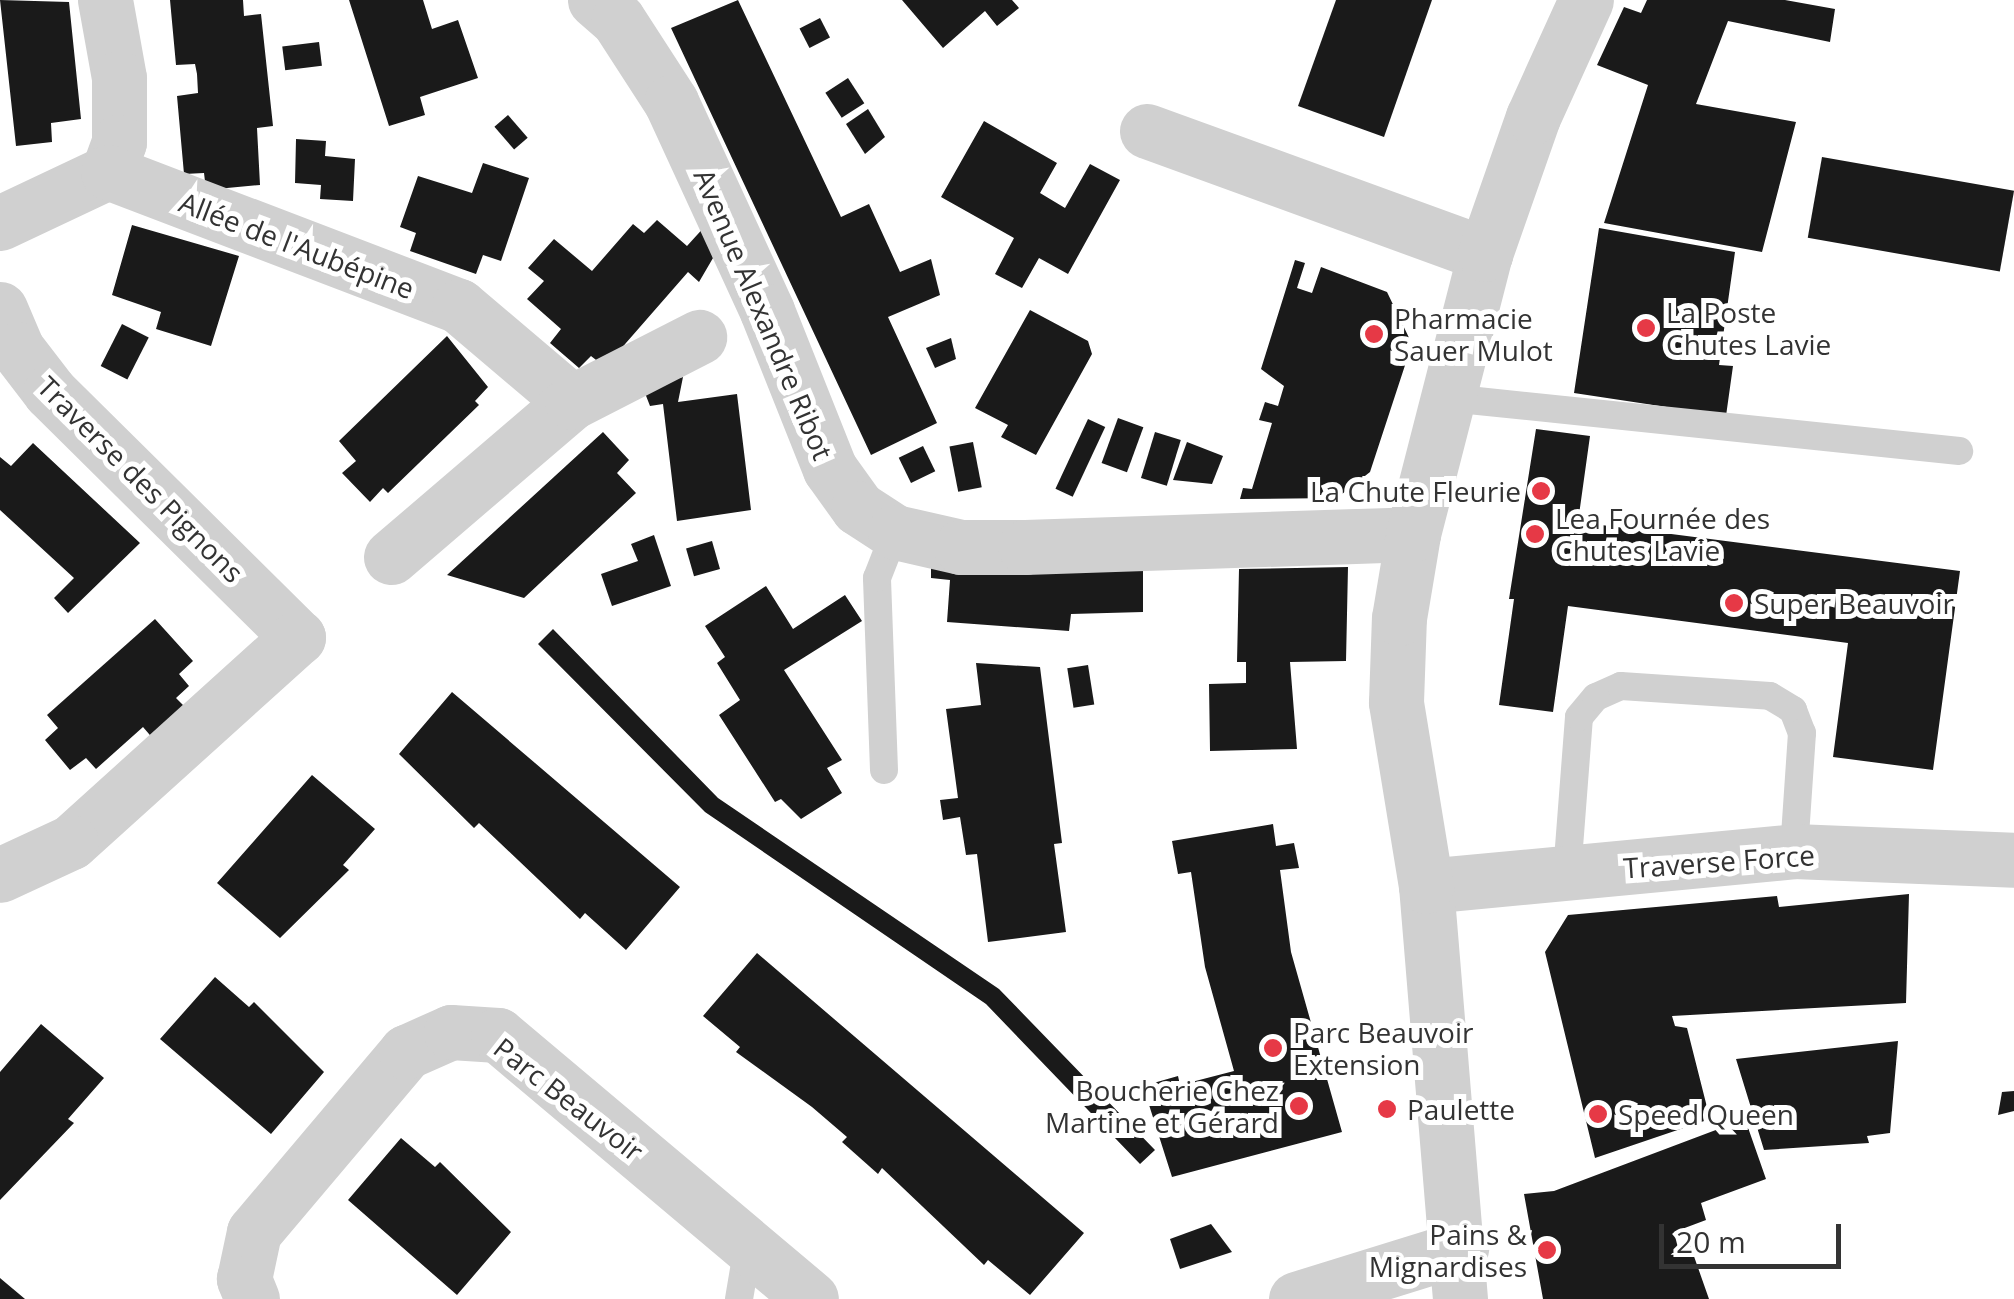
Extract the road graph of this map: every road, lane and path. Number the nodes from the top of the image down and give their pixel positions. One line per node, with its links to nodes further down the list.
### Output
1 (105, 0): 5 (street)
2 (595, 0): 13 (street, Avenue Alexandre Ribot)
3 (1586, 0): 7 (street)
4 (1146, 131): 7 (street)
5 (108, 172): 6 (street); 11 (street, Allée de l'Aubépine)
6 (0, 223)
7 (1485, 254): 10 (street)
8 (0, 309): 19 (street, Traverse des Pignons)
9 (699, 338): 11 (street)
10 (1449, 398): 12 (lane); 14 (street)
11 (572, 402): 15 (street)
12 (1959, 451)
13 (895, 532): 14 (street, Avenue Alexandre Ribot); 16 (lane)
14 (1414, 534): 21 (street)
15 (391, 557)
16 (884, 770)
17 (1794, 852): 18 (street, Traverse Force); 20 (street, Traverse Force); 20 (lane)
18 (2014, 860)
19 (1, 871)
20 (1566, 873): 21 (street, Traverse Force)
21 (1426, 886): 23 (street)
22 (748, 1246): 24 (street, Parc Beauvoir); 25 (lane); 26 (street, Parc Beauvoir)
23 (1460, 1274): 27 (street); 28 (street)
24 (252, 1299)
25 (739, 1299)
26 (811, 1299)
27 (1296, 1299)
28 (1484, 1299)

